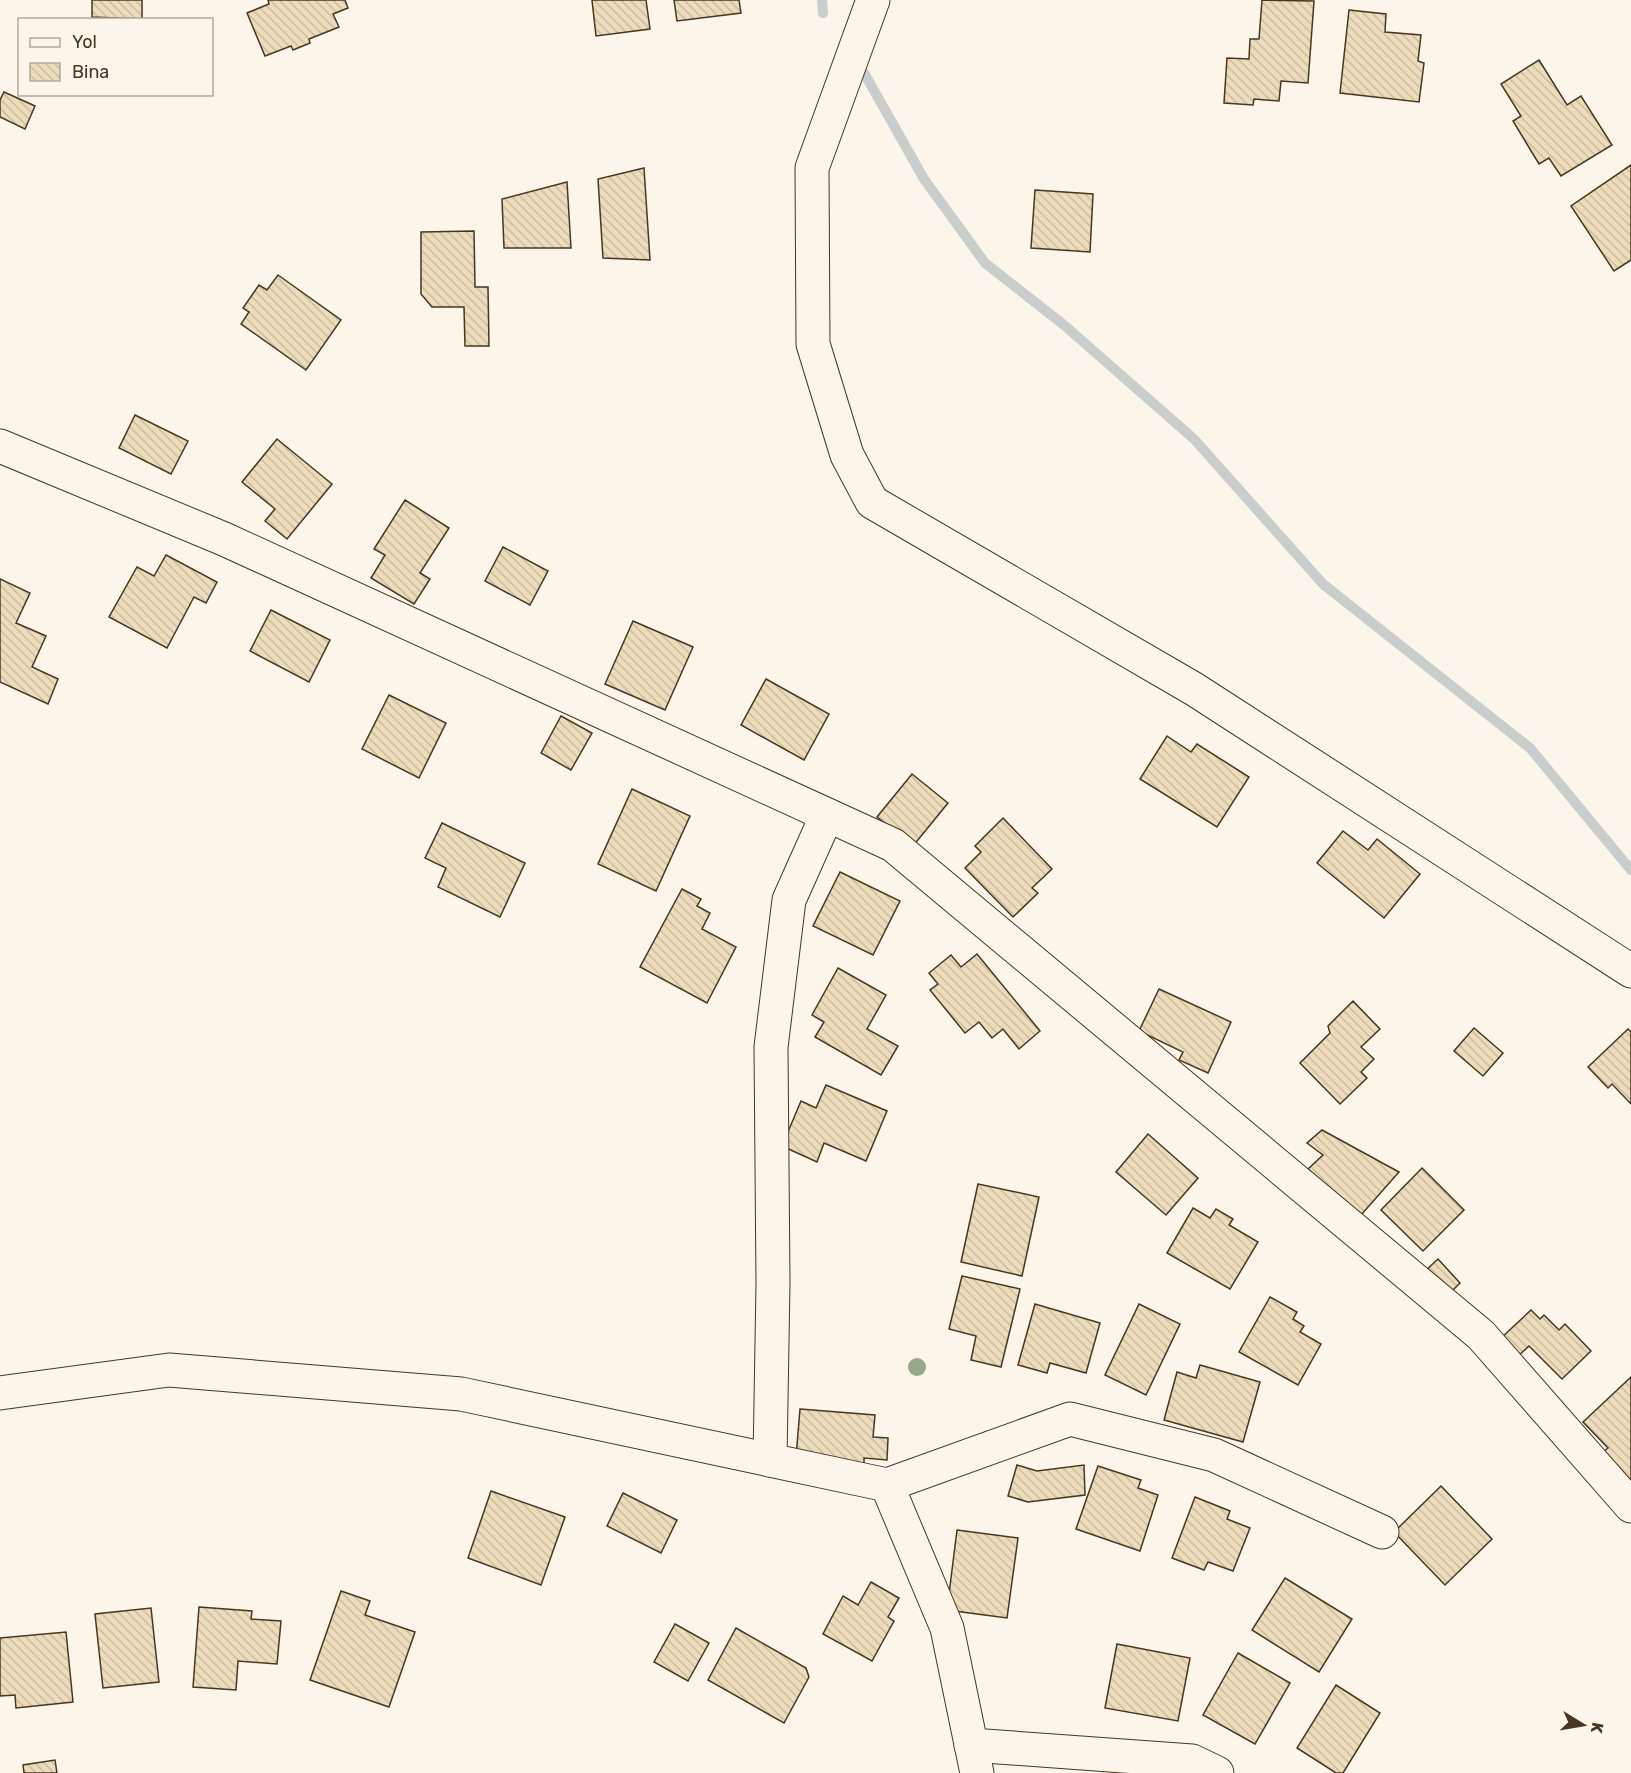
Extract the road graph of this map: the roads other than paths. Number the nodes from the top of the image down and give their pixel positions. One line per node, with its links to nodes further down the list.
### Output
1 (873, 0): 4 (street)
2 (0, 446): 3 (street)
3 (827, 815): 6 (street); 8 (street)
4 (1631, 972)
5 (0, 1393): 6 (street)
6 (770, 1460): 7 (street)
7 (887, 1485): 9 (street); 10 (street)
8 (1631, 1506)
9 (1382, 1532)
10 (974, 1759): 11 (street)
11 (1217, 1773)

